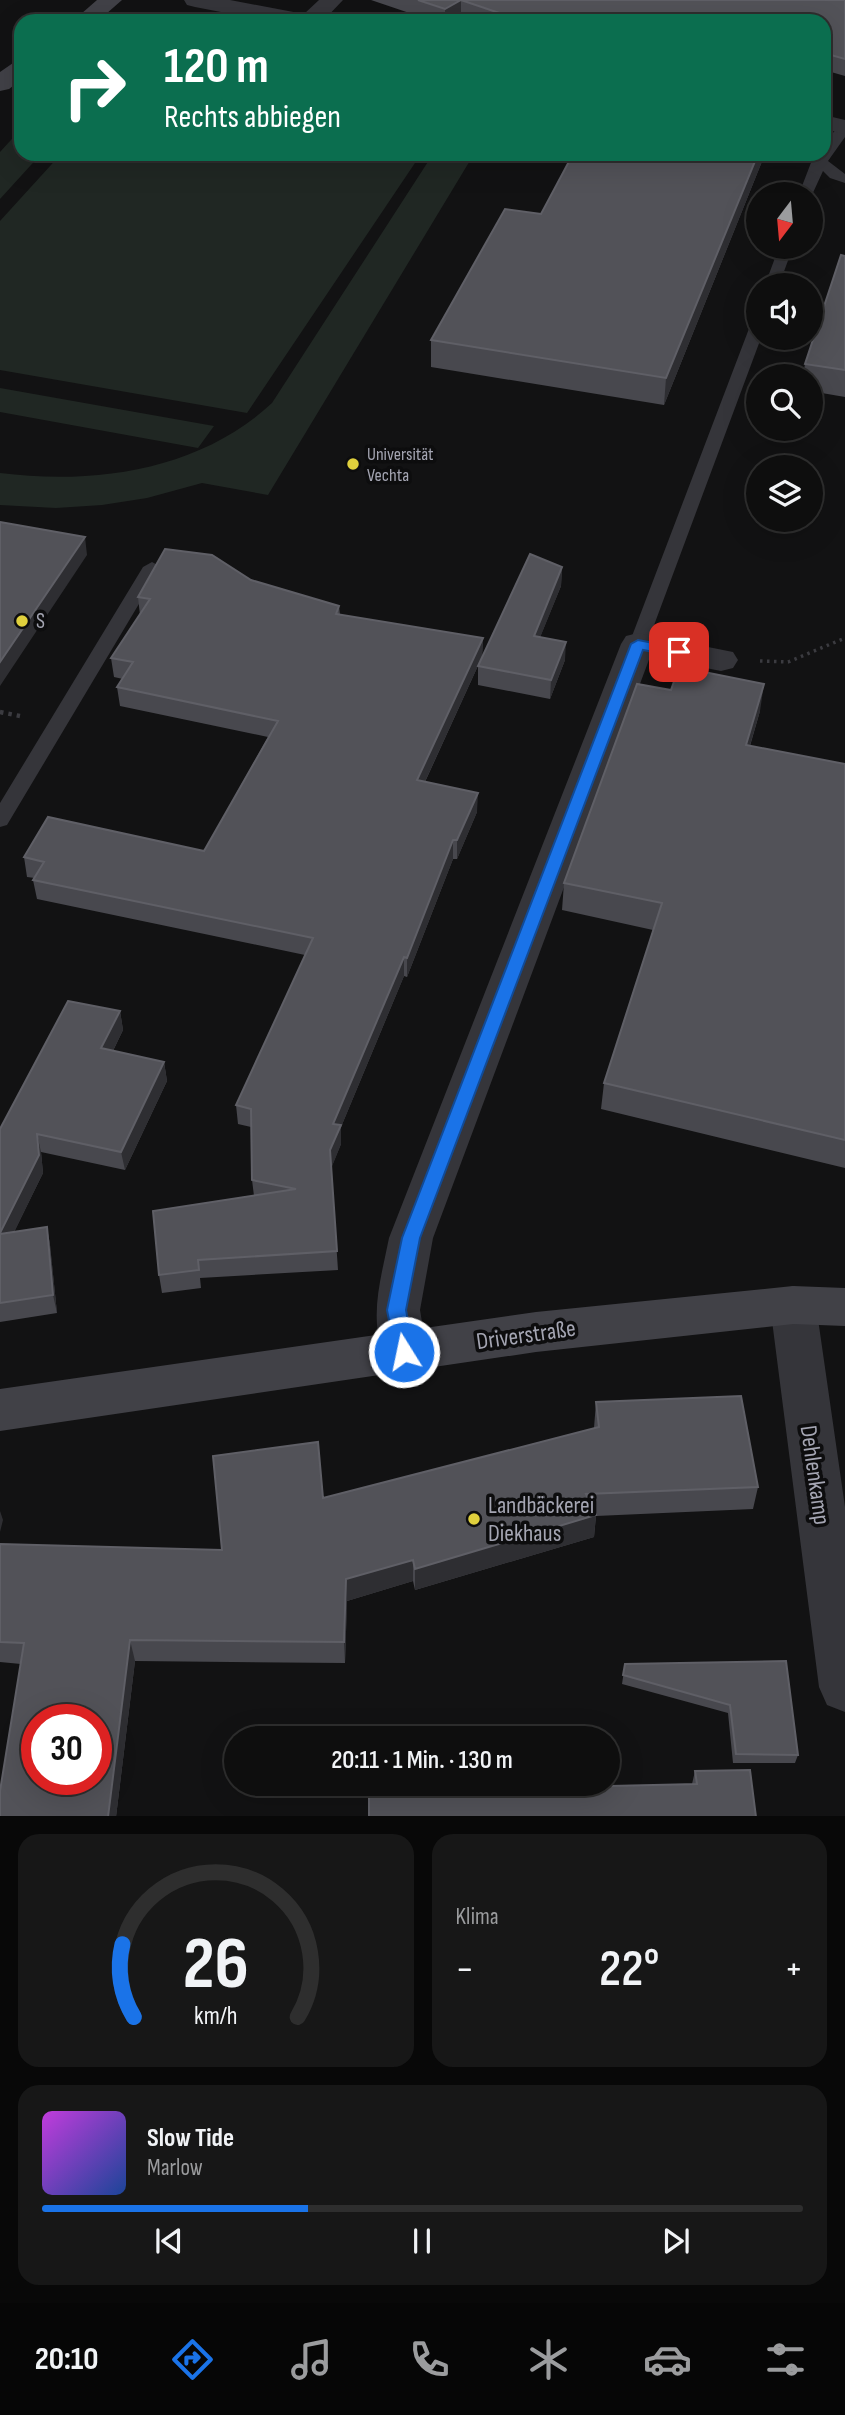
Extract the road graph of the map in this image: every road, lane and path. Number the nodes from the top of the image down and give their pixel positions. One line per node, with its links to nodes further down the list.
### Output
1 (111, 0): 4 (main road)
2 (195, 0): 5 (street)
3 (332, 0): 6 (street)
4 (93, 14)
5 (268, 14)
6 (317, 14)
7 (14, 73): 8 (main road)
8 (0, 84)
9 (831, 145): 10 (lane); 12 (lane)
10 (845, 156)
11 (823, 161): 13 (lane)
12 (845, 179)
13 (812, 182)
14 (749, 350): 17 (lane)
15 (152, 566): 19 (lane)
16 (845, 638): 18 (path)
17 (638, 644): 18 (street); 22 (street)
18 (720, 660)
19 (0, 820)
20 (793, 1305): 21 (main road, Driverstraße); 22 (main road, Driverstraße); 24 (street, Dehlenkamp)
21 (845, 1307)
22 (404, 1352): 23 (main road, Driverstraße)
23 (0, 1410)
24 (845, 1687)

